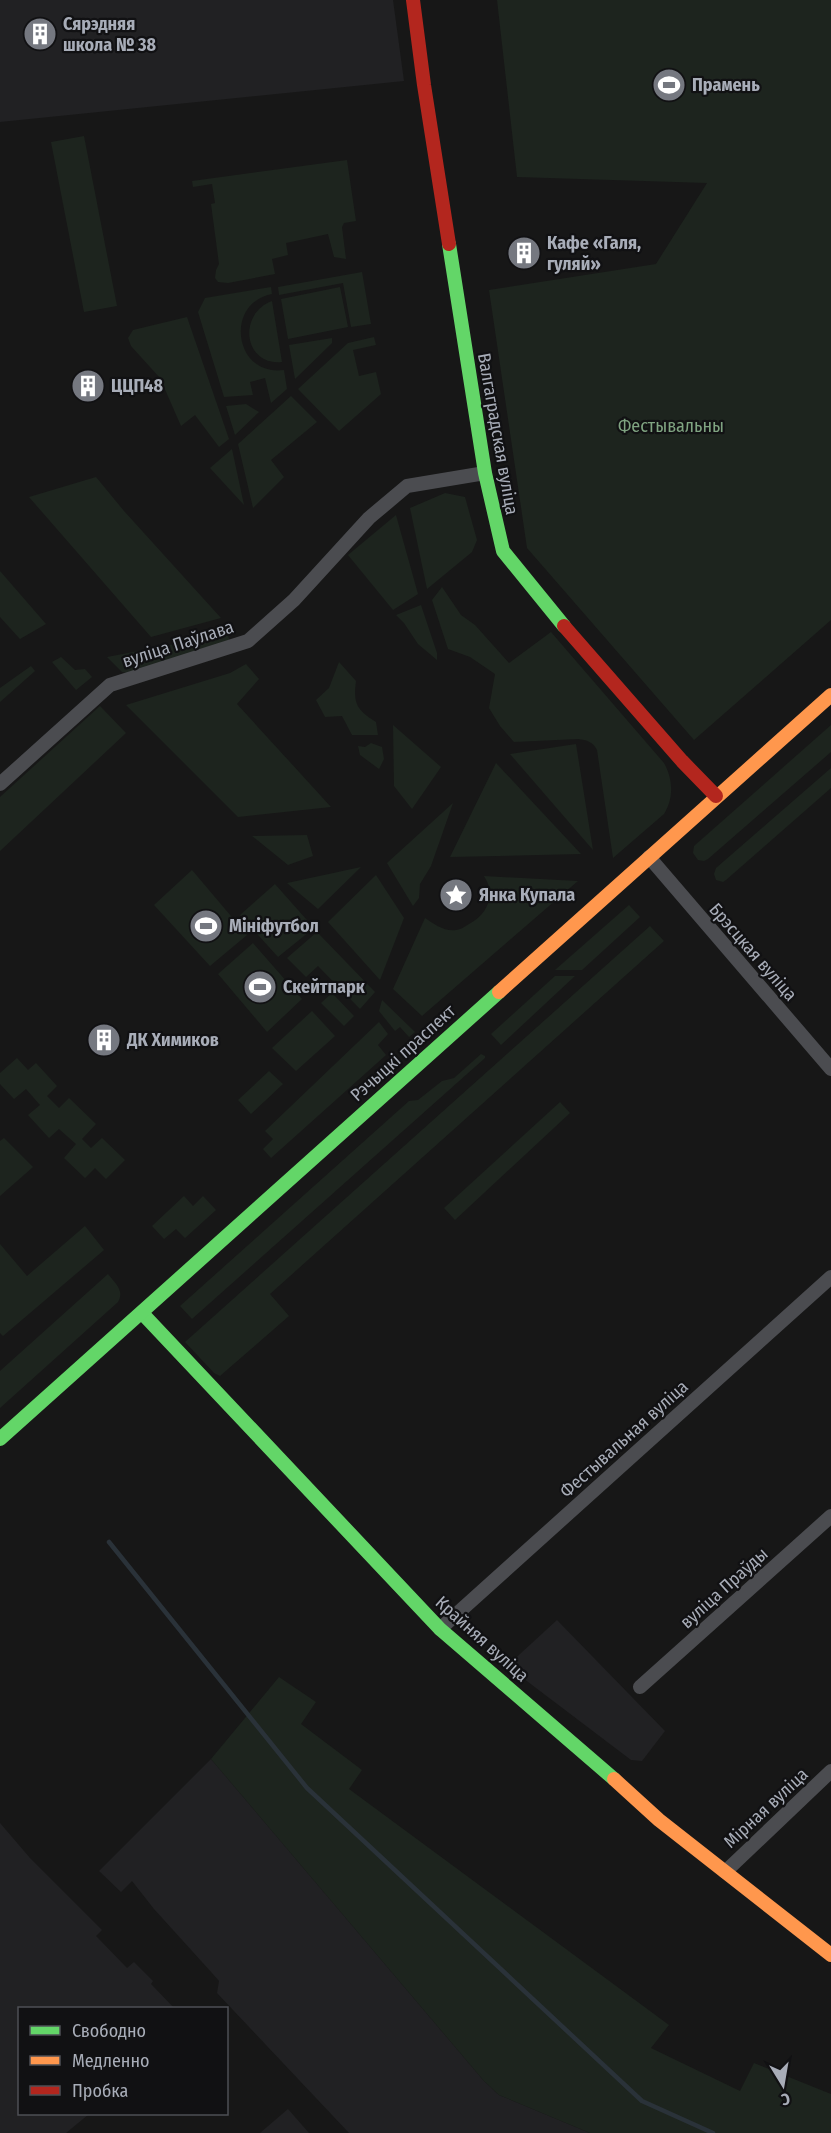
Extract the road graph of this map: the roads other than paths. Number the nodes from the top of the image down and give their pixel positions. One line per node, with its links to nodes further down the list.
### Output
1 (414, 0): 2 (street, Валгаградская вуліца)
2 (485, 473): 4 (street, вуліца Паўлава); 5 (street, Валгаградская вуліца)
3 (831, 695): 5 (street, Рэчыцкі праспект)
4 (0, 784)
5 (716, 796): 6 (street, Рэчыцкі праспект)
6 (648, 857): 7 (street, Брэсцкая вуліца); 9 (street, Рэчыцкі праспект)
7 (831, 1069)
8 (831, 1277): 12 (street, Фестывальная вуліца)
9 (142, 1313): 10 (street, Рэчыцкі праспект); 12 (street, Крайняя вуліца)
10 (0, 1439)
11 (831, 1516): 13 (street, вуліца Праўды)
12 (440, 1629): 15 (street, Крайняя вуліца)
13 (640, 1687)
14 (831, 1771): 15 (street, Мірная вуліца)
15 (725, 1872): 16 (street, Крайняя вуліца)
16 (831, 1955)

